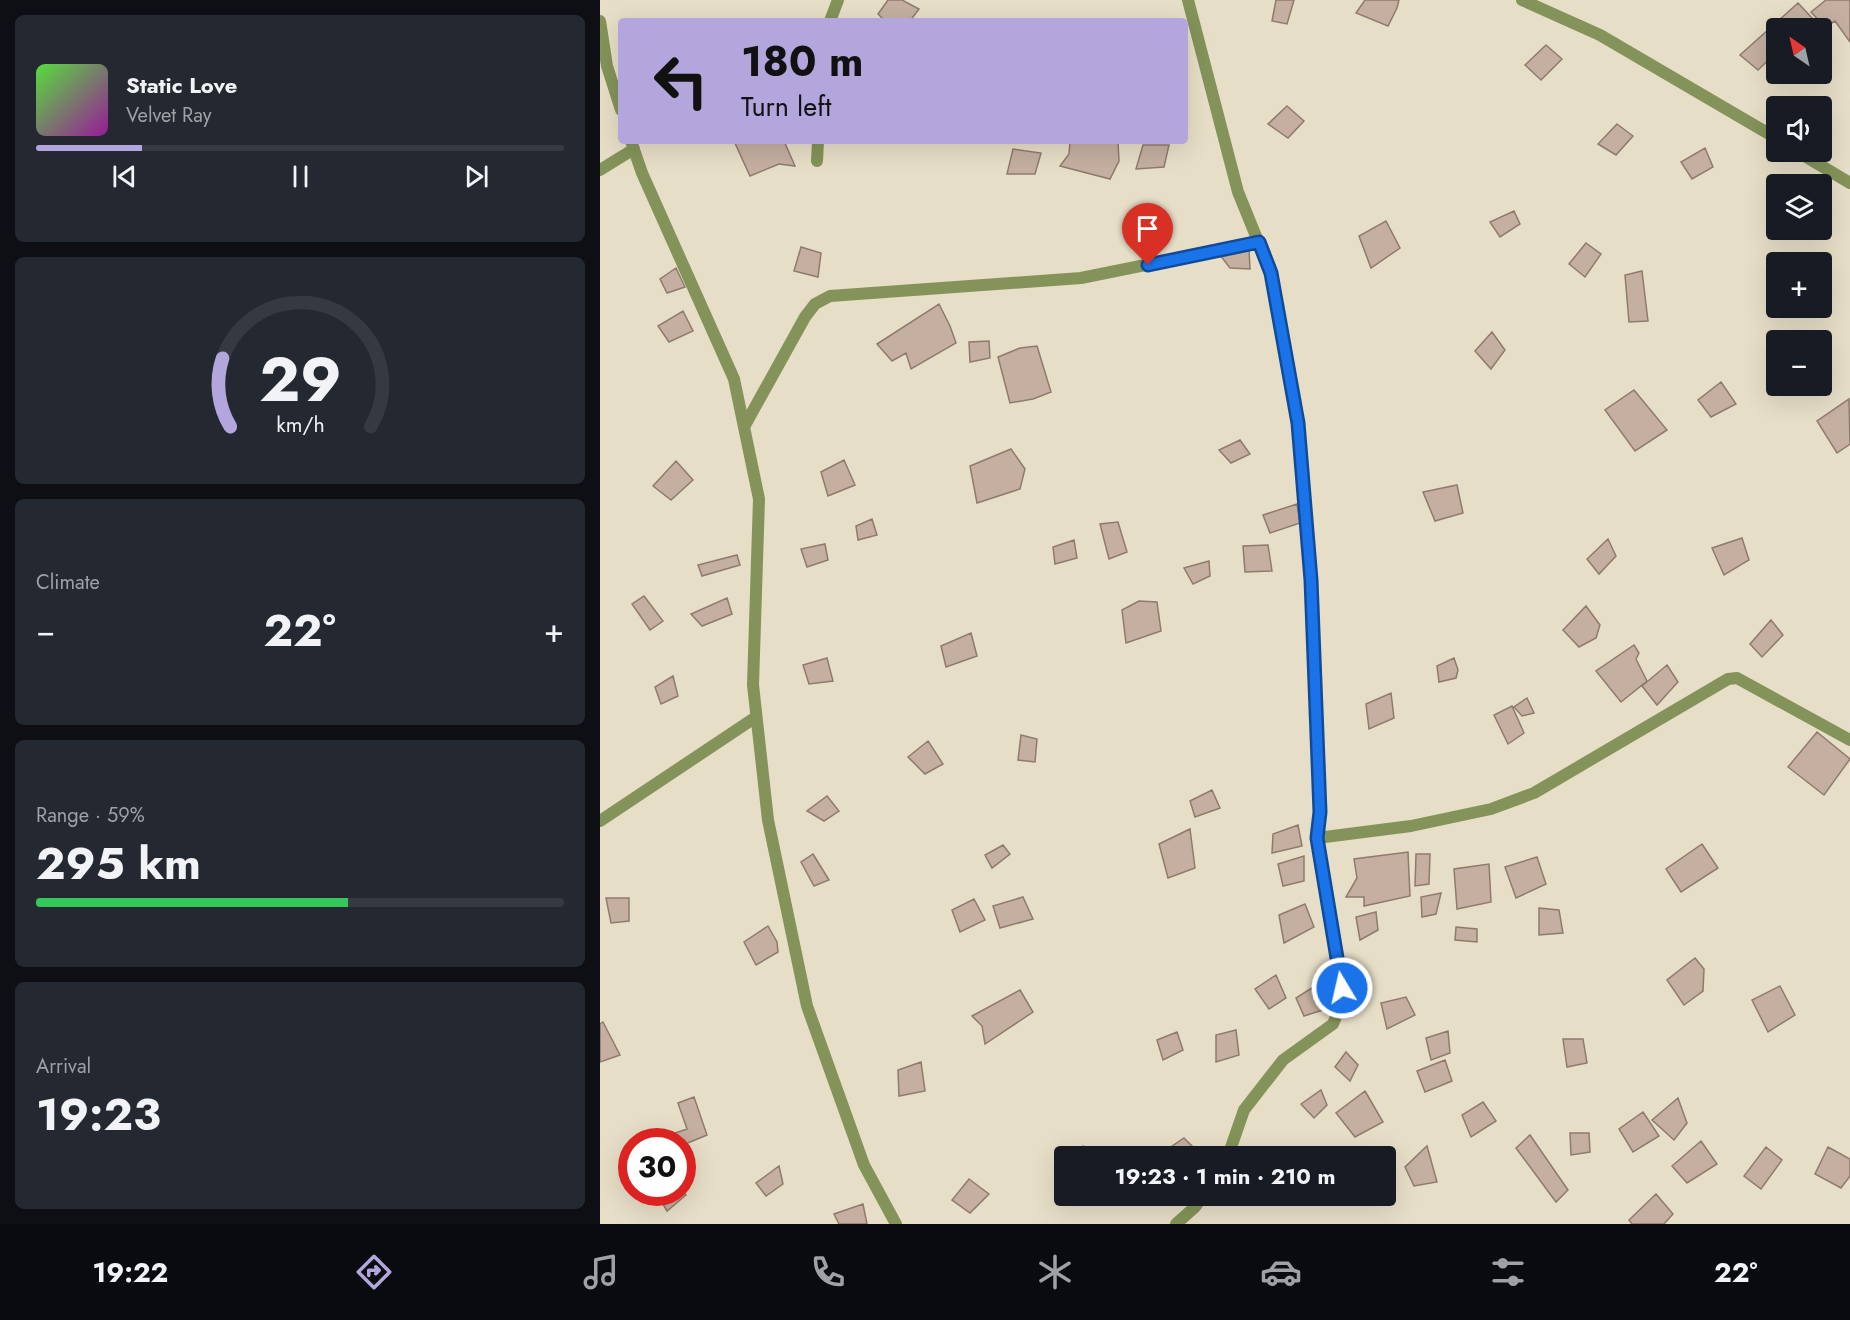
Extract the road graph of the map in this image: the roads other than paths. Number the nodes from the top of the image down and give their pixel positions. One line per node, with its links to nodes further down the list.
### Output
1 (838, 0): 4 (street)
2 (1188, 0): 14 (street)
3 (1522, 0): 7 (street)
4 (831, 18)
5 (600, 21): 6 (street)
6 (618, 101)
7 (1766, 132)
8 (818, 144): 10 (street)
9 (633, 145): 12 (street); 15 (street)
10 (818, 161)
11 (1815, 162): 13 (street)
12 (600, 170)
13 (1850, 183)
14 (1259, 242): 15 (street); 19 (street)
15 (744, 427): 16 (street)
16 (756, 717): 18 (street); 22 (street)
17 (1850, 740): 19 (street)
18 (600, 821)
19 (1317, 838): 20 (street)
20 (1231, 1146)
21 (1196, 1206): 23 (street)
22 (896, 1224)
23 (1176, 1224)

